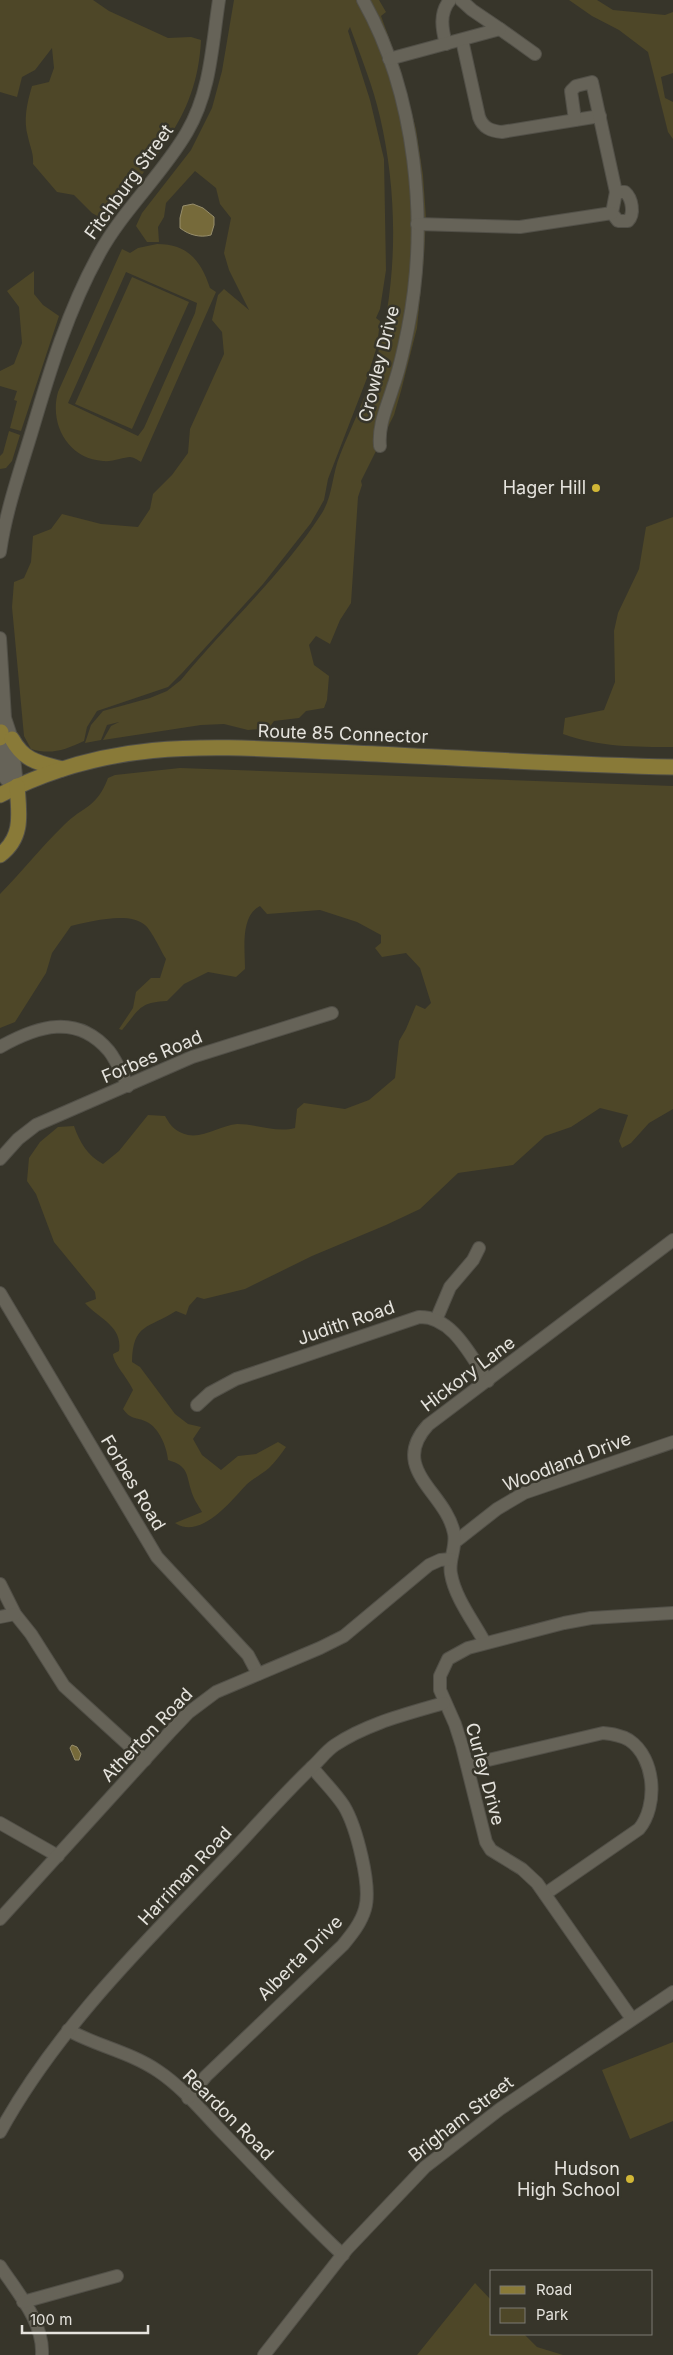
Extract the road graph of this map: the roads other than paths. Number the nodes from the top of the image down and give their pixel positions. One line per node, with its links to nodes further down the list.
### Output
1 (219, 0): 16 (street, Fitchburg Street)
2 (363, 0): 9 (street, Crowley Drive)
3 (450, 0): 7 (street)
4 (461, 0): 5 (street)
5 (500, 29): 6 (street); 8 (street)
6 (462, 40): 7 (street); 11 (street)
7 (446, 44): 9 (street)
8 (535, 54)
9 (389, 59): 14 (street, Crowley Drive)
10 (600, 116): 11 (street); 11 (street); 12 (street)
11 (574, 120)
12 (616, 192): 13 (street); 13 (street)
13 (612, 213): 14 (street)
14 (417, 224): 15 (street, Crowley Drive)
15 (380, 446)
16 (0, 552)
17 (0, 638): 18 (street)
18 (4, 732): 20 (main road); 21 (street)
19 (673, 767): 20 (main road, Route 85 Connector)
20 (62, 769): 21 (main road, Route 85 Connector)
21 (17, 786): 22 (main road, Route 85 Connector); 23 (main road)
22 (0, 795)
23 (0, 855)
24 (332, 1013): 26 (street, Forbes Road)
25 (0, 1047): 26 (street)
26 (128, 1086): 27 (street, Forbes Road)
27 (0, 1159)
28 (673, 1240): 32 (street, Hickory Lane)
29 (479, 1248): 31 (street)
30 (0, 1293): 42 (street, Forbes Road)
31 (436, 1320): 32 (street); 33 (street, Judith Road)
32 (488, 1381): 35 (street, Hickory Lane)
33 (197, 1405)
34 (673, 1442): 35 (street, Woodland Drive)
35 (455, 1542): 36 (street, Hickory Lane)
36 (451, 1559): 41 (street, Hickory Lane); 42 (street, Atherton Road)
37 (0, 1584): 39 (street)
38 (673, 1613): 41 (street, Curley Drive)
39 (14, 1614): 40 (street); 44 (street)
40 (0, 1618)
41 (485, 1643): 43 (street, Curley Drive)
42 (258, 1674): 44 (street, Atherton Road)
43 (444, 1703): 45 (street, Curley Drive); 46 (street, Harriman Road)
44 (145, 1760): 48 (street, Atherton Road)
45 (467, 1765): 49 (street, Curley Drive); 49 (street)
46 (312, 1767): 53 (street, Harriman Road); 54 (street, Alberta Drive)
47 (0, 1824): 48 (street)
48 (58, 1856): 50 (street, Atherton Road)
49 (545, 1894): 52 (street, Curley Drive)
50 (0, 1919)
51 (673, 1992): 52 (street, Brigham Street)
52 (632, 2019): 56 (street, Brigham Street)
53 (68, 2030): 54 (street, Reardon Road); 55 (street, Harriman Road)
54 (188, 2098): 56 (street, Reardon Road)
55 (0, 2132)
56 (342, 2254): 61 (street, Brigham Street)
57 (0, 2266): 59 (street)
58 (117, 2276): 59 (street)
59 (23, 2302): 60 (street)
60 (42, 2355)
61 (264, 2355)

